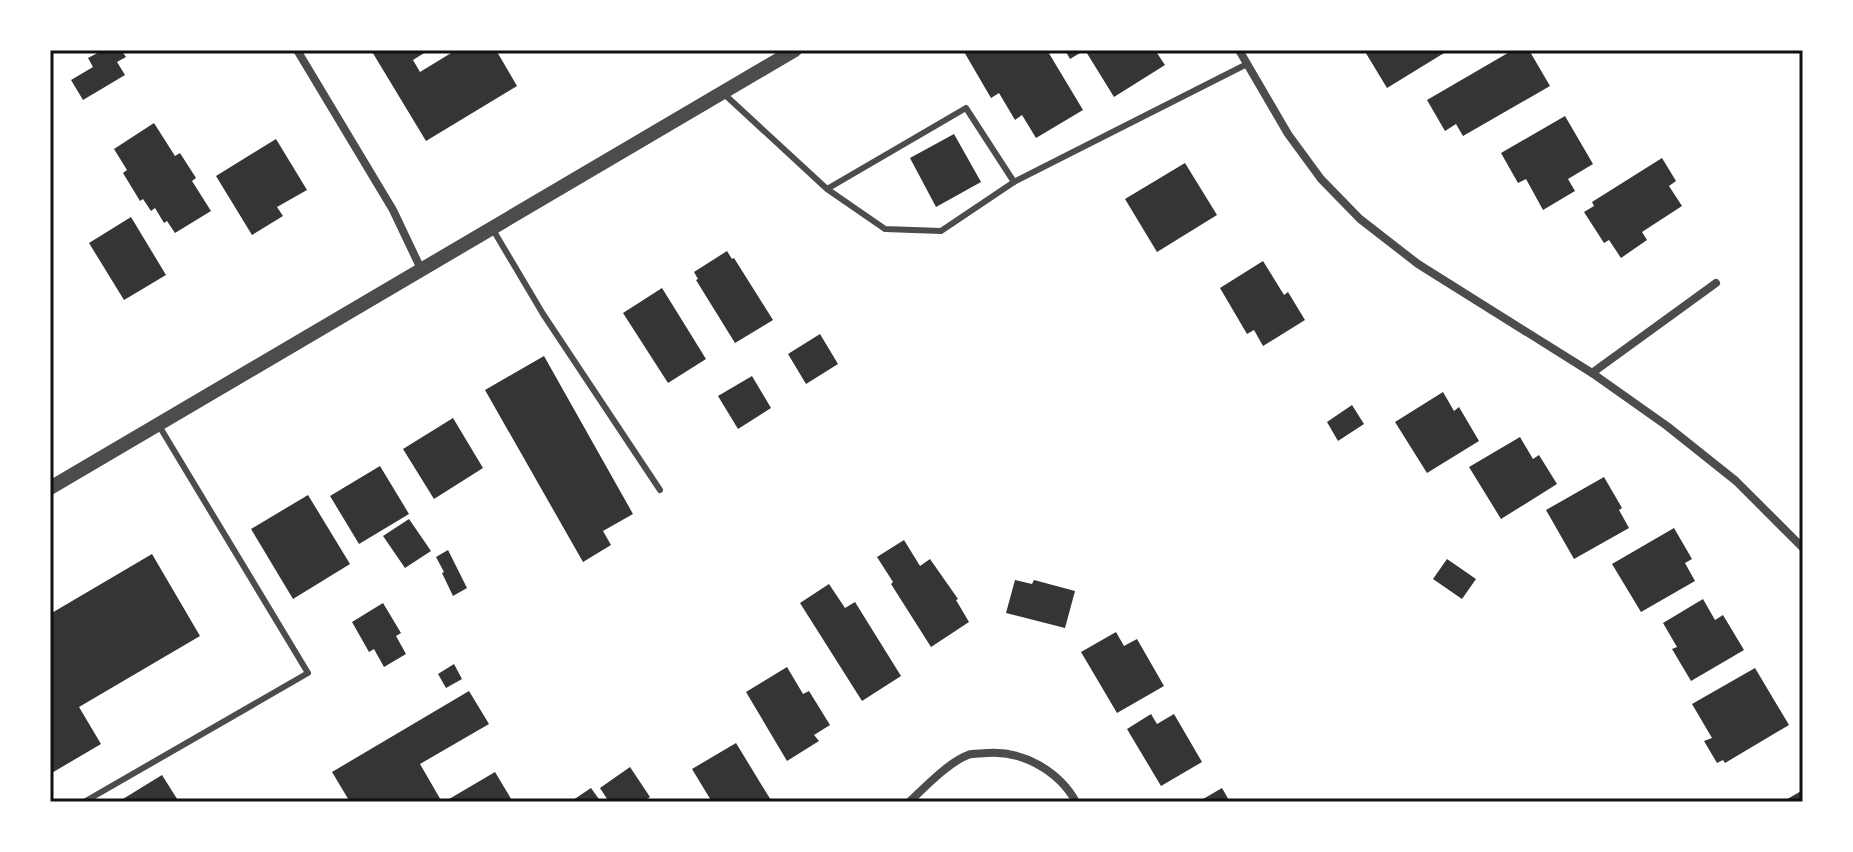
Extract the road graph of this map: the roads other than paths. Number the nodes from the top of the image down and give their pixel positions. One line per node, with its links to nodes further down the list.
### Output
1 (297, 50): 9 (street)
2 (795, 50): 5 (street)
3 (1239, 50): 4 (street)
4 (1247, 64): 6 (lane); 11 (street)
5 (723, 93): 7 (lane); 8 (street)
6 (1014, 182): 7 (lane); 7 (lane)
7 (827, 189)
8 (492, 228): 9 (street); 14 (lane)
9 (421, 269): 12 (street)
10 (1716, 283): 11 (street)
11 (1592, 373): 15 (street)
12 (158, 424): 13 (street); 16 (lane)
13 (50, 488)
14 (660, 490)
15 (1803, 548)
16 (84, 802)
17 (909, 802): 18 (street)
18 (1076, 802)

